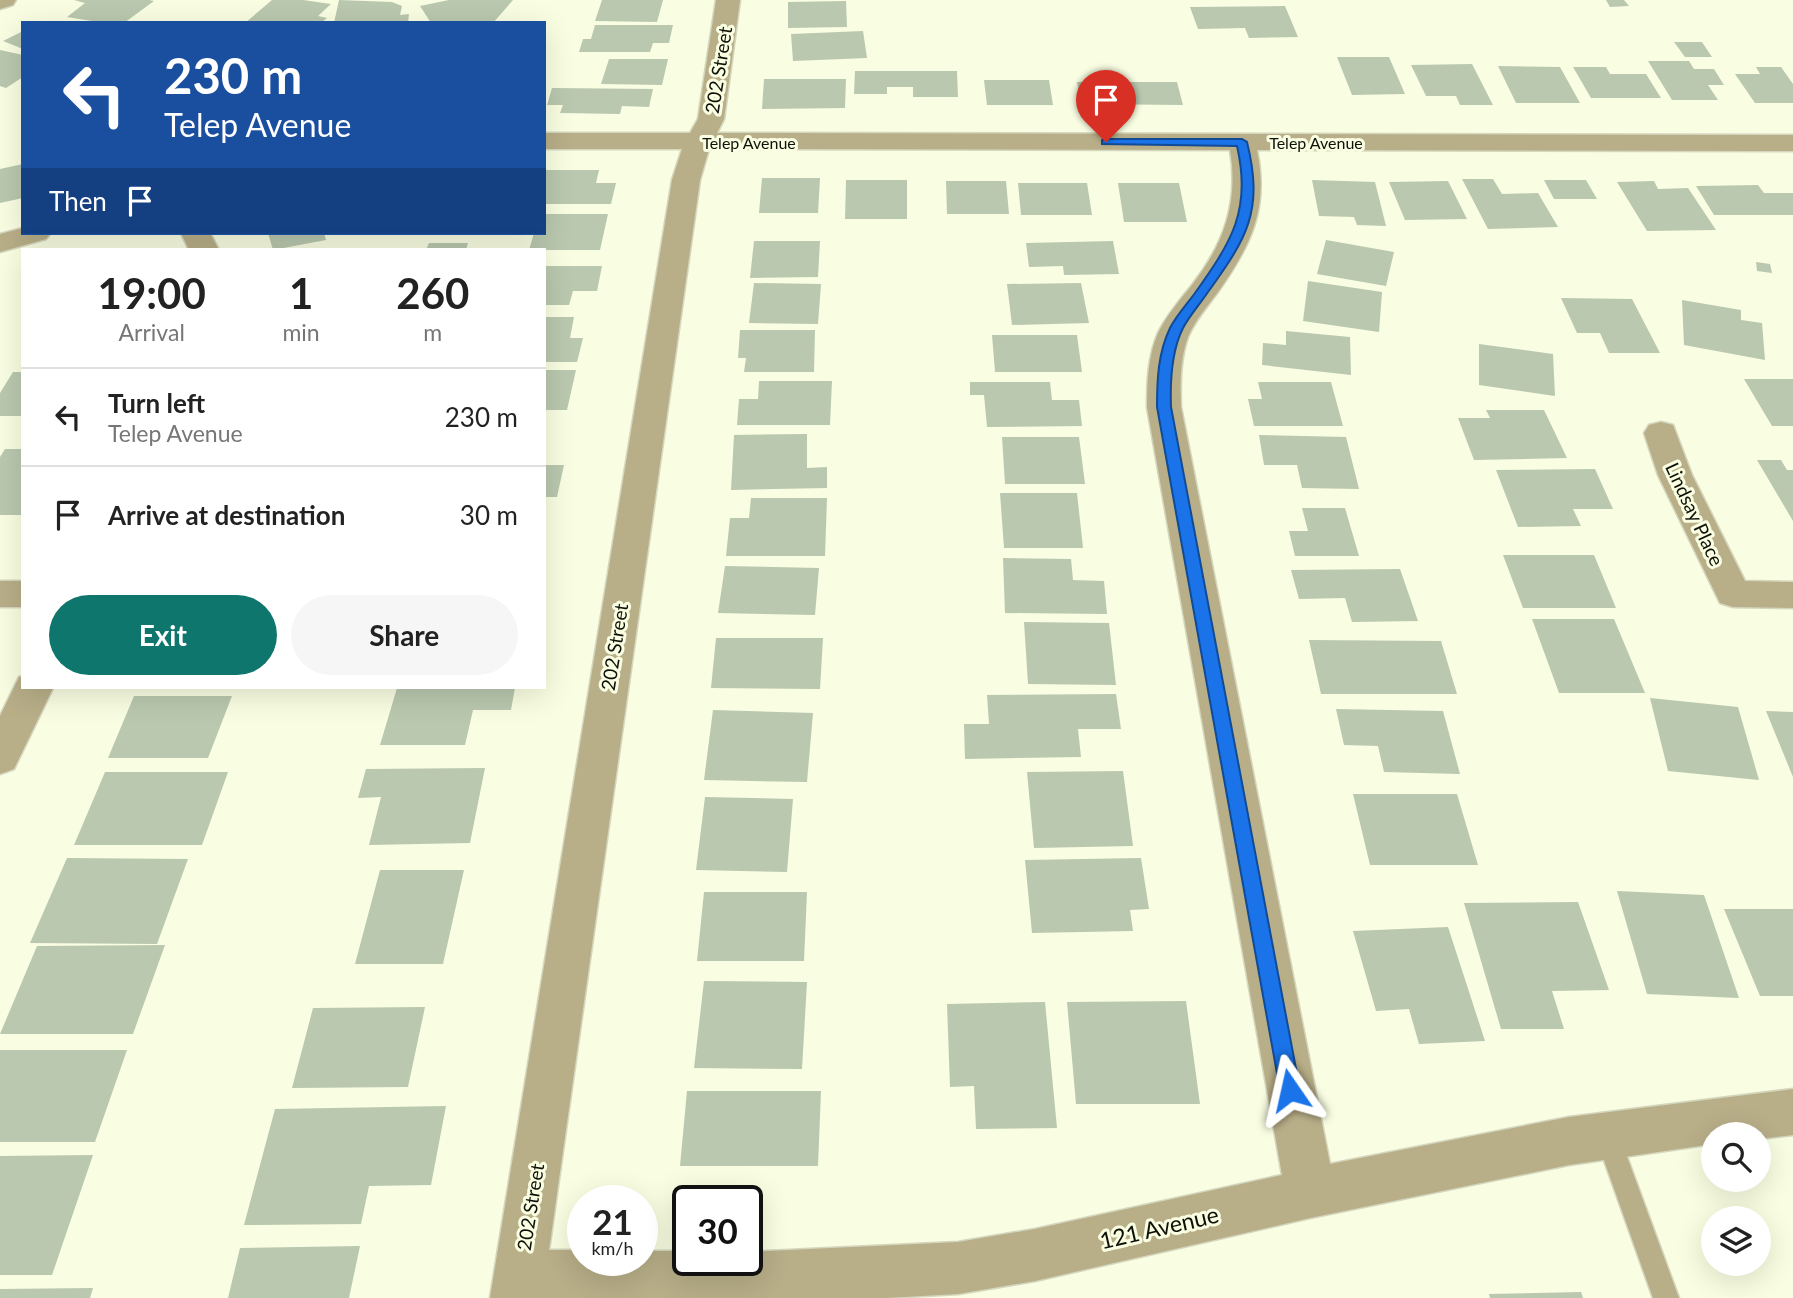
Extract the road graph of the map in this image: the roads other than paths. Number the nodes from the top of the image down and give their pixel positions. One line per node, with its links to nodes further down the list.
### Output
1 (728, 0): 3 (street, 202 Street)
2 (546, 141): 3 (street, Telep Avenue)
3 (699, 142): 4 (street, Telep Avenue); 17 (street, 202 Street)
4 (1242, 142): 5 (street, Telep Avenue); 16 (street)
5 (1793, 143)
6 (29, 235): 7 (street)
7 (0, 243)
8 (1661, 433): 11 (street, Lindsay Place)
9 (0, 594): 10 (street)
10 (21, 594)
11 (1793, 595)
12 (33, 689): 13 (street)
13 (0, 758)
14 (1793, 1112): 15 (street, 121 Avenue)
15 (1607, 1135): 16 (street, 121 Avenue); 18 (lane)
16 (1310, 1193): 17 (street, 121 Avenue)
17 (518, 1287)
18 (1666, 1298)

